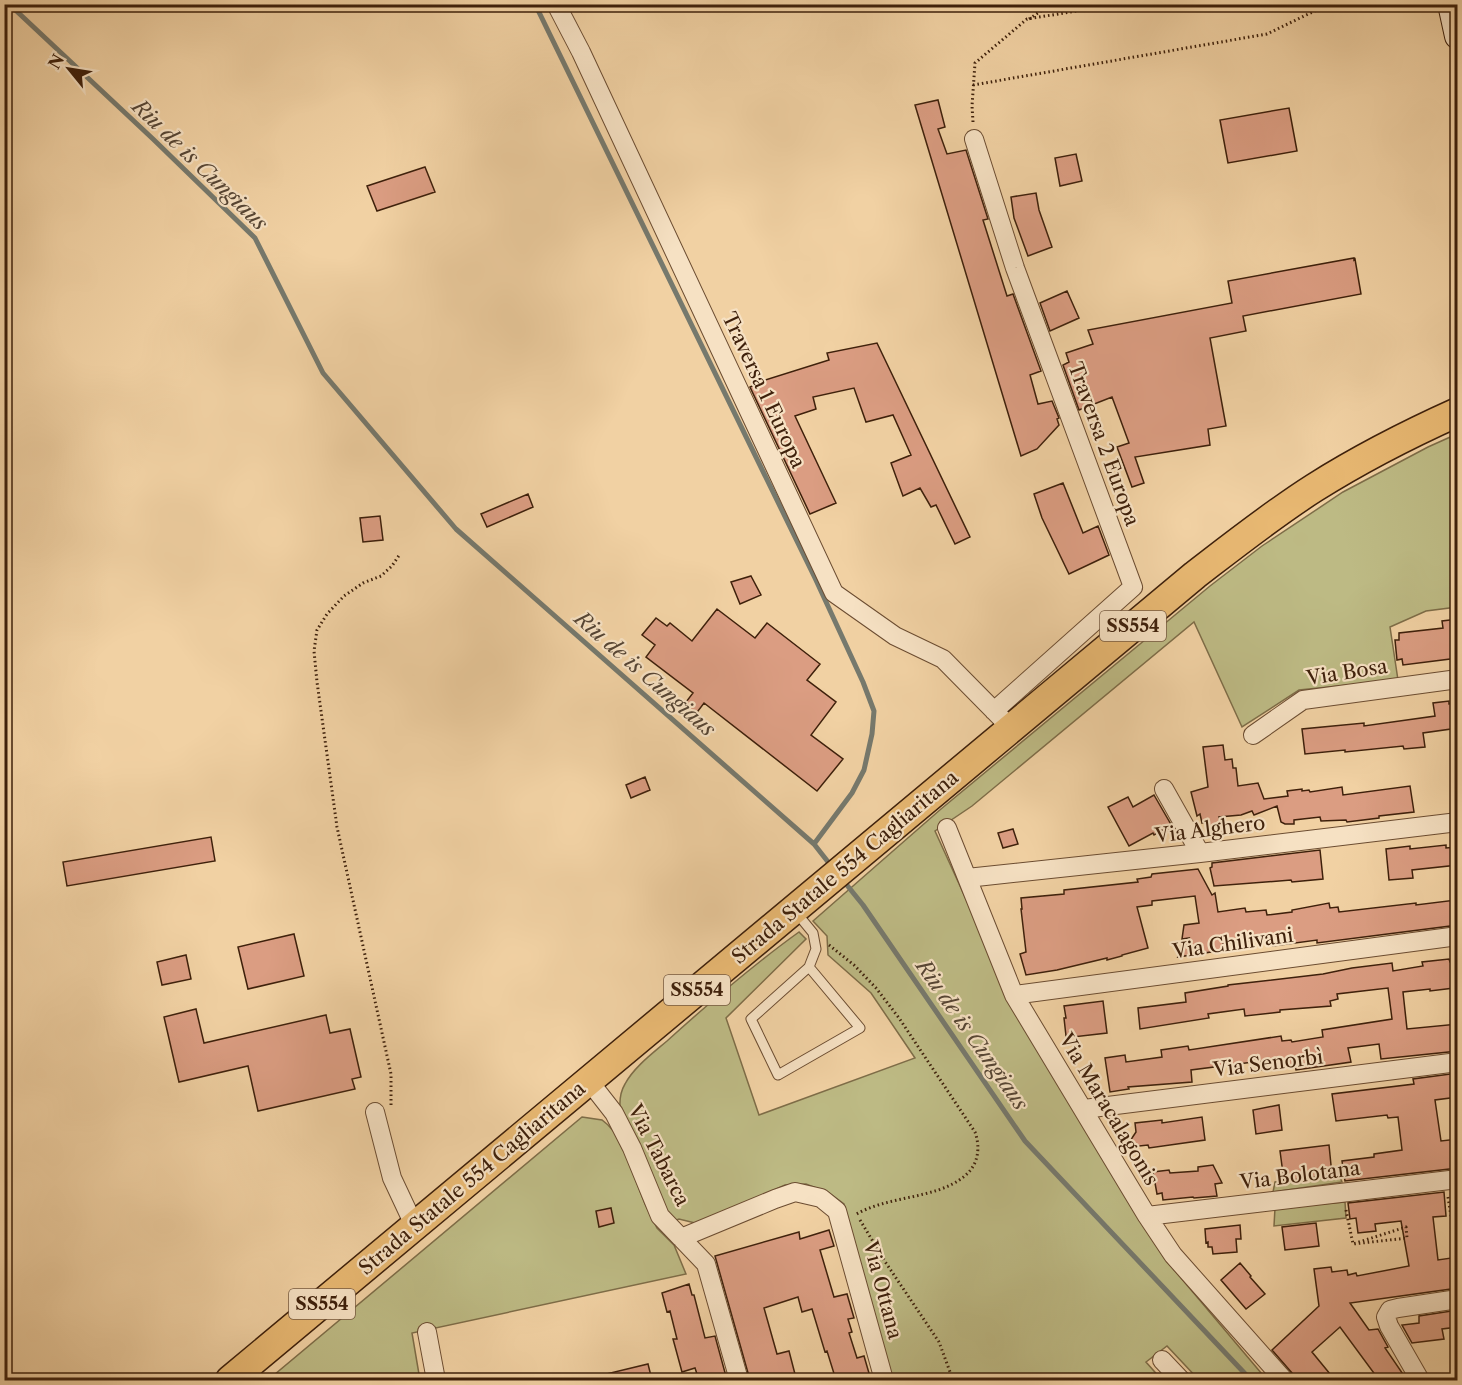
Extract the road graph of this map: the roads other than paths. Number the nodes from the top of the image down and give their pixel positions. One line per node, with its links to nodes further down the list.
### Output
1 (556, 4): 10 (street, Traversa 1 Europa)
2 (1451, 4): 3 (street)
3 (1458, 36)
4 (974, 139): 10 (street, Traversa 2 Europa)
5 (1458, 399): 8 (main road)
6 (1458, 412): 8 (main road, Strada Statale 554 Cagliaritana / SS554)
7 (1458, 426): 8 (main road)
8 (1422, 428): 10 (main road, Strada Statale 554 Cagliaritana / SS554)
9 (1458, 679): 11 (street, Via Bosa)
10 (1003, 720): 17 (main road, Strada Statale 554 Cagliaritana / SS554)
11 (1253, 735)
12 (1164, 789): 15 (street)
13 (1458, 822): 15 (street, Via Alghero)
14 (947, 828): 16 (street, Via Maracalagonis)
15 (1200, 853): 16 (street, Via Alghero)
16 (967, 878): 20 (street, Via Maracalagonis)
17 (800, 904): 19 (lane); 22 (main road, Strada Statale 554 Cagliaritana / SS554)
18 (1458, 936): 20 (street, Via Chilivani)
19 (809, 967): 19 (lane)
20 (1014, 995): 23 (street, Via Maracalagonis)
21 (1458, 1062): 23 (street, Via Senorbì)
22 (589, 1081): 27 (main road, Strada Statale 554 Cagliaritana / SS554); 28 (street, Via Tabarca)
23 (1084, 1109): 26 (street, Via Maracalagonis)
24 (375, 1112): 27 (street)
25 (1458, 1179): 26 (street, Via Bolotana)
26 (1147, 1216): 37 (street, Via Maracalagonis)
27 (414, 1227): 32 (main road, Strada Statale 554 Cagliaritana / SS554)
28 (681, 1238): 34 (street, Via Tabarca); 35 (street, Via Ottana)
29 (1458, 1299): 38 (street)
30 (427, 1332): 33 (street)
31 (1162, 1360): 36 (street)
32 (230, 1380)
33 (435, 1380)
34 (739, 1380)
35 (885, 1380)
36 (1181, 1380)
37 (1284, 1380)
38 (1420, 1380)

